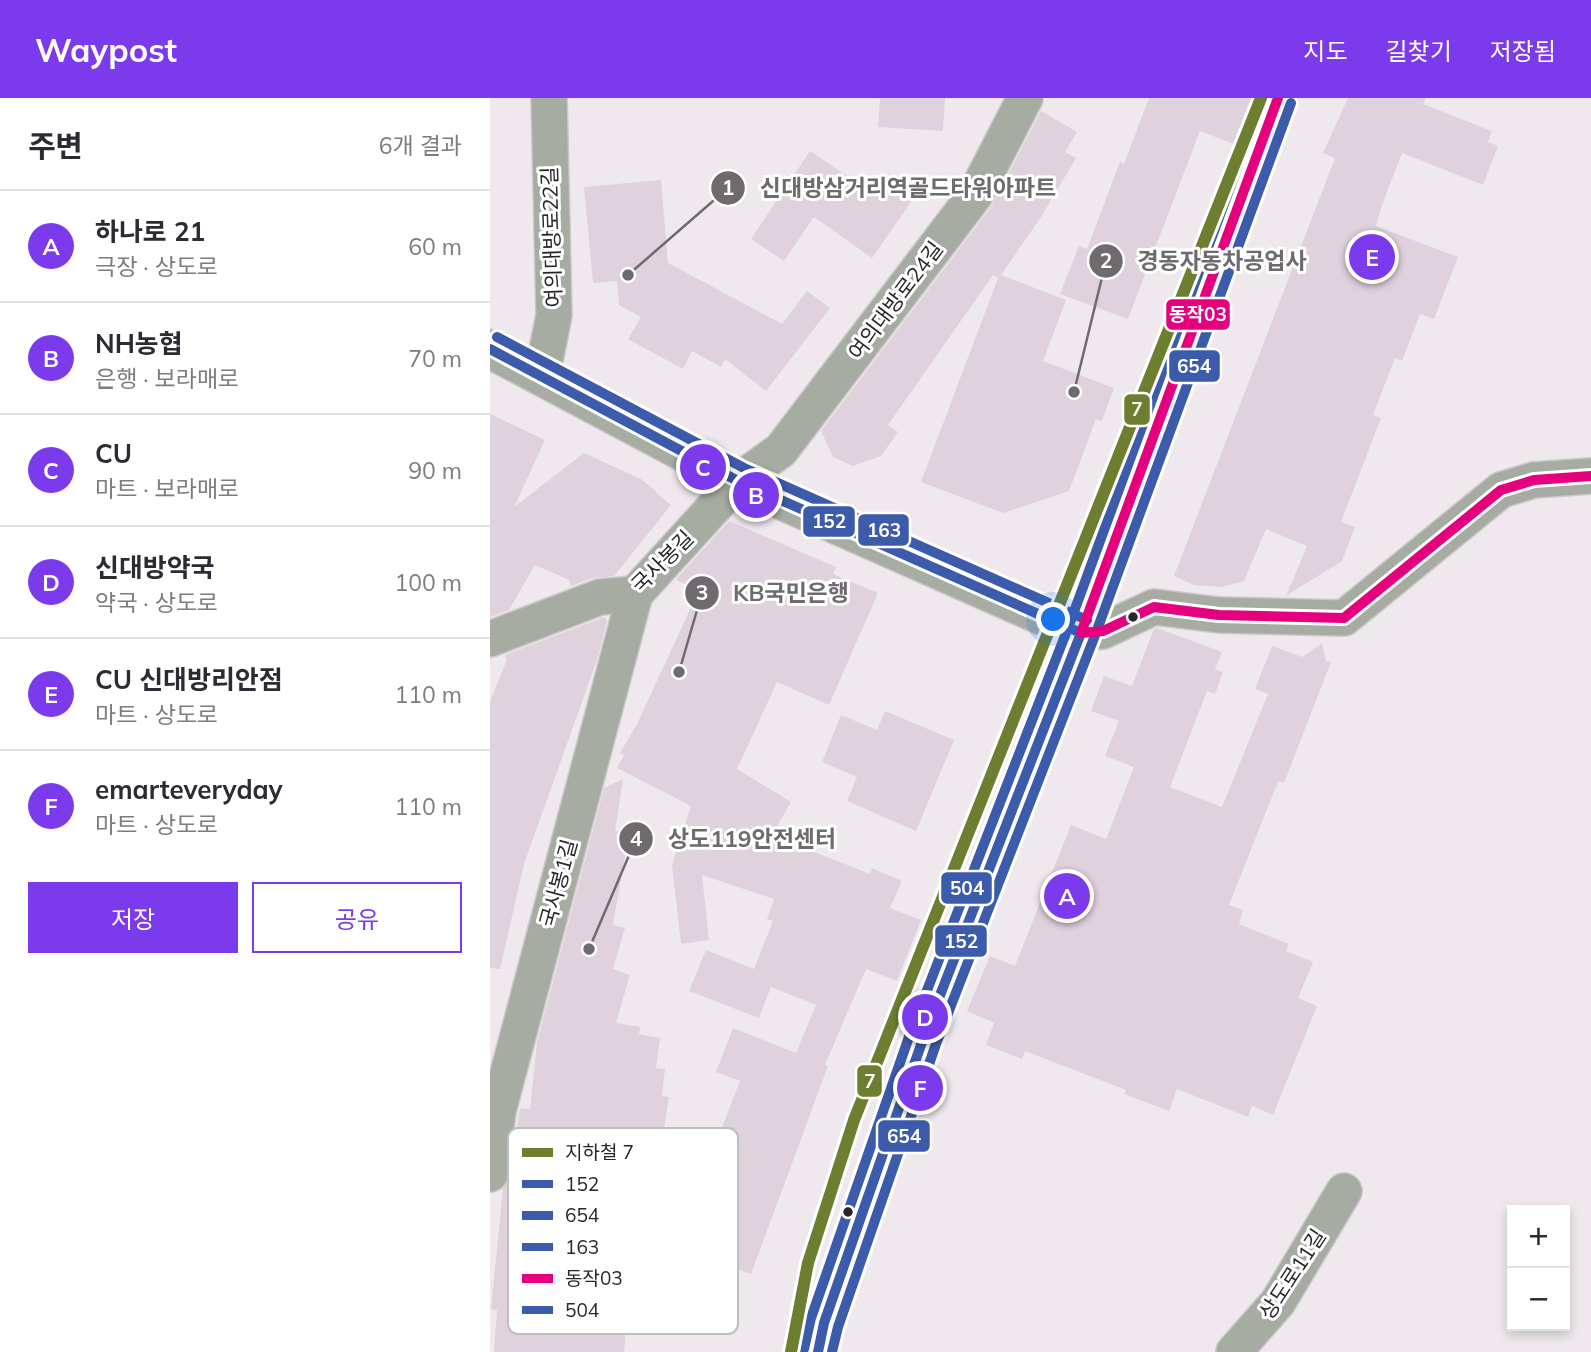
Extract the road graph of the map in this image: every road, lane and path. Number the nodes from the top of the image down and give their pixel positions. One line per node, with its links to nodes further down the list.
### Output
1 (549, 98): 5 (street, 여의대방로22길)
2 (1026, 98): 7 (street, 여의대방로24길)
3 (1278, 98): 9 (main road)
4 (490, 349): 5 (main road)
5 (542, 376): 7 (main road)
6 (1591, 476): 9 (street)
7 (738, 481): 8 (street, 국사봉길); 9 (main road)
8 (635, 594): 10 (street, 국사봉길); 11 (street, 국사봉1길)
9 (1082, 633): 13 (main road)
10 (490, 639)
11 (490, 1174)
12 (1344, 1191): 14 (street, 상도로11길)
13 (818, 1352)
14 (1234, 1352)

